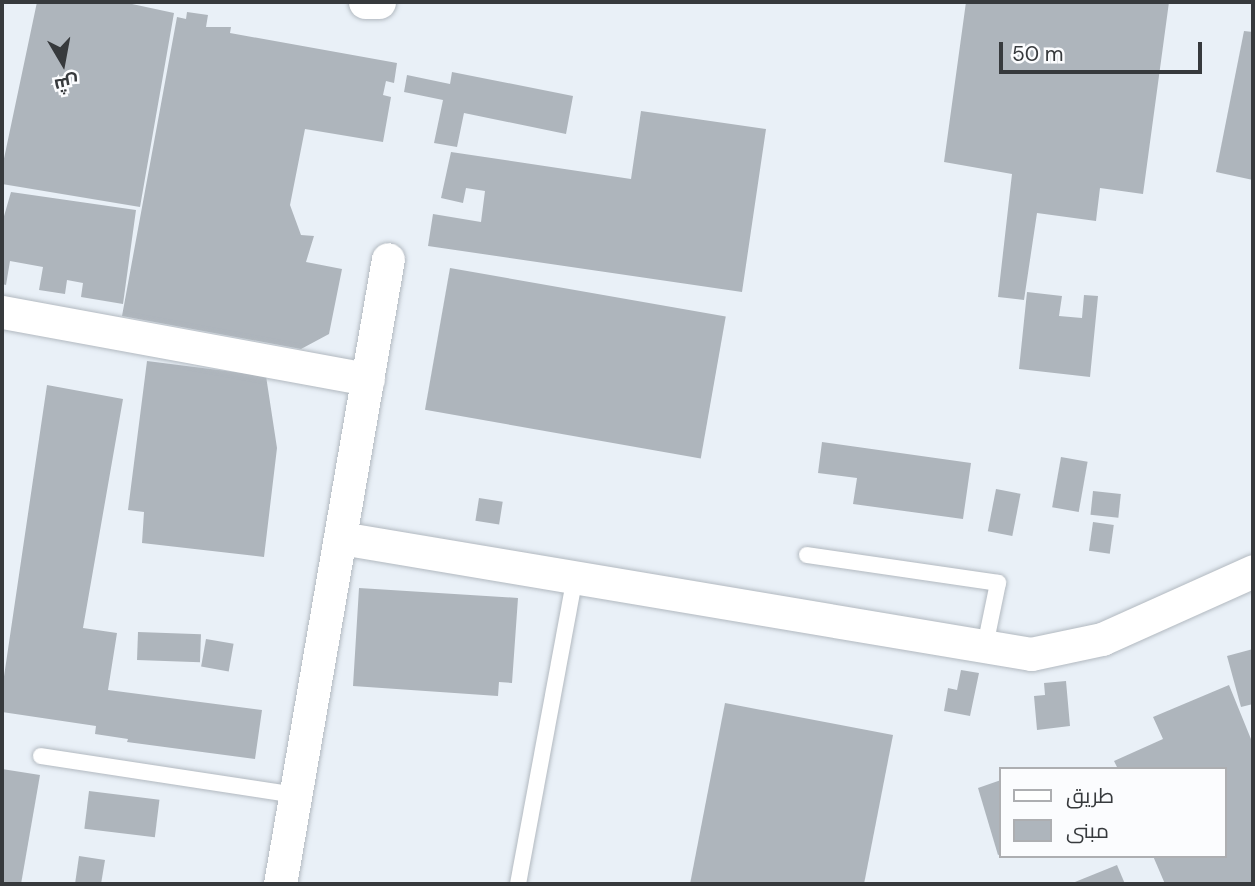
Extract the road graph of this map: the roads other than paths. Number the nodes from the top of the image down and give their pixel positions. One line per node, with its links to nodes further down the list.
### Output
1 (365, 2): 2 (street)
2 (379, 2)
3 (388, 259): 5 (street)
4 (2, 312): 5 (street)
5 (368, 379): 6 (street)
6 (341, 538): 9 (street); 12 (street)
7 (807, 555): 10 (lane)
8 (1253, 571): 10 (street)
9 (575, 578): 10 (street); 14 (lane)
10 (985, 646)
11 (41, 756): 12 (lane)
12 (296, 795): 13 (street)
13 (280, 884)
14 (518, 884)

